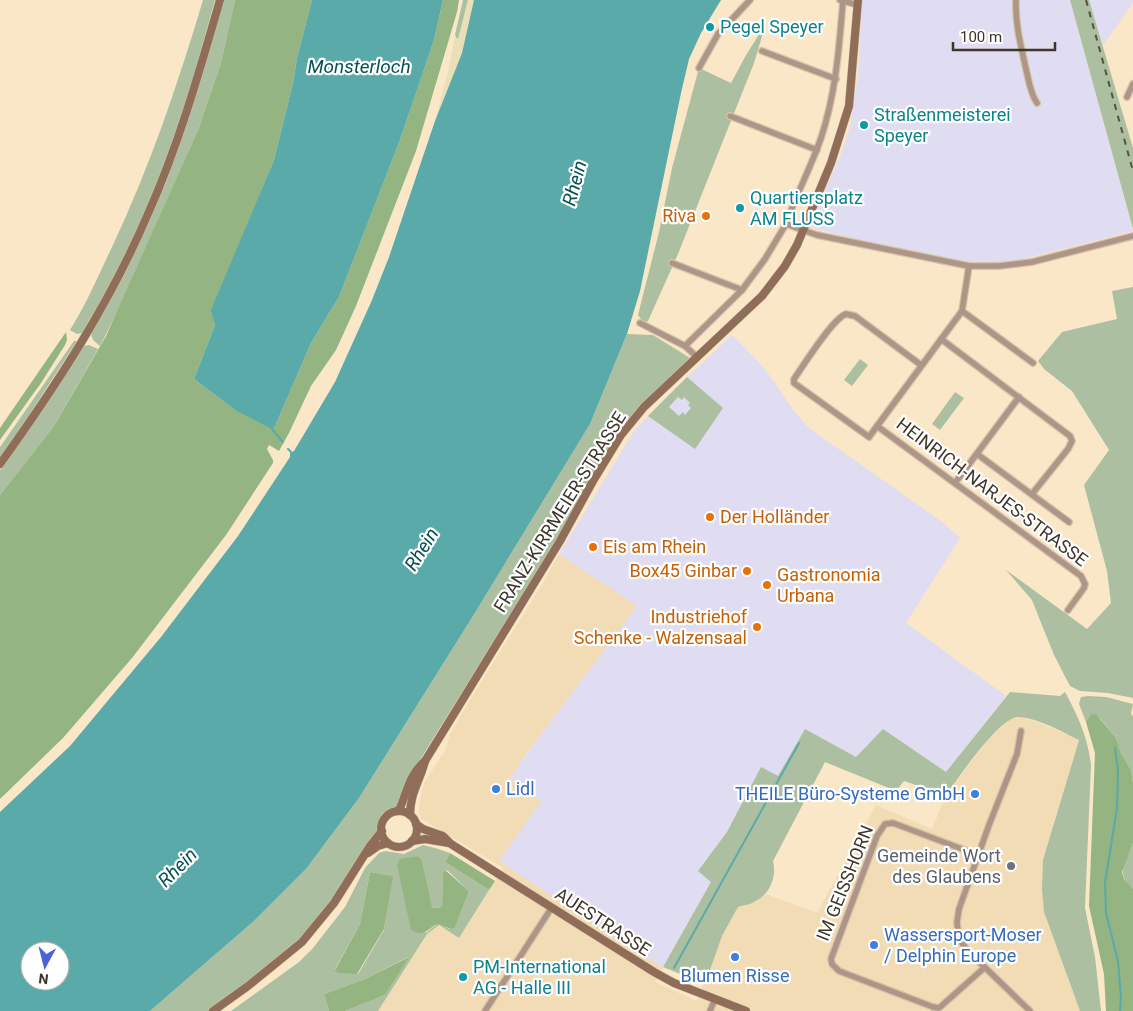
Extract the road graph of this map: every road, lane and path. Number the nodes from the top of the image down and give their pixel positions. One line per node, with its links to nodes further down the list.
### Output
1 (220, 0): 30 (street)
2 (750, 0): 7 (street)
3 (1016, 0): 11 (street)
4 (842, 1): 5 (street); 8 (street)
5 (858, 2): 15 (street, FRANZ-KIRRMEIER-STRASSE)
6 (762, 51): 8 (street)
7 (699, 68)
8 (836, 79): 13 (street)
9 (1133, 84): 10 (street)
10 (1127, 98)
11 (1037, 103)
12 (730, 116): 13 (street)
13 (816, 150): 14 (street)
14 (786, 224): 15 (street); 19 (street)
15 (804, 230): 18 (street); 24 (street, FRANZ-KIRRMEIER-STRASSE)
16 (1133, 236): 18 (street)
17 (672, 263): 19 (street)
18 (969, 266): 20 (street)
19 (742, 290): 23 (street)
20 (962, 310): 22 (street); 25 (street)
21 (640, 323): 23 (street)
22 (941, 339): 26 (street); 27 (street)
23 (685, 346): 24 (street)
24 (697, 357): 36 (street, FRANZ-KIRRMEIER-STRASSE)
25 (1033, 363)
26 (921, 365): 28 (street); 28 (street)
27 (1019, 397): 29 (street); 32 (street)
28 (877, 426): 31 (street, HEINRICH-NARJES-STRASSE)
29 (977, 454): 31 (street); 32 (street)
30 (0, 464)
31 (955, 483): 34 (street, HEINRICH-NARJES-STRASSE)
32 (1032, 494): 33 (street)
33 (1069, 522)
34 (1068, 610)
35 (1021, 731): 44 (street)
36 (425, 761): 37 (street, FRANZ-KIRRMEIER-STRASSE); 38 (street, FRANZ-KIRRMEIER-STRASSE)
37 (397, 811): 38 (street); 40 (street, FRANZ-KIRRMEIER-STRASSE)
38 (410, 815): 39 (street)
39 (416, 824): 41 (street); 43 (street, AUESTRASSE)
40 (382, 831): 42 (street); 45 (street, FRANZ-KIRRMEIER-STRASSE)
41 (412, 841): 42 (street); 43 (street, AUESTRASSE)
42 (388, 842): 45 (street, FRANZ-KIRRMEIER-STRASSE)
43 (451, 844): 46 (street, AUESTRASSE)
44 (978, 854): 47 (street); 47 (street, IM GEISSHORN)
45 (363, 858): 49 (street, FRANZ-KIRRMEIER-STRASSE)
46 (552, 907): 48 (street, AUESTRASSE); 50 (street)
47 (984, 968): 53 (street)
48 (715, 999): 51 (street); 52 (street, AUESTRASSE)
49 (213, 1011)
50 (485, 1011)
51 (710, 1011)
52 (746, 1011)
53 (1030, 1011)

